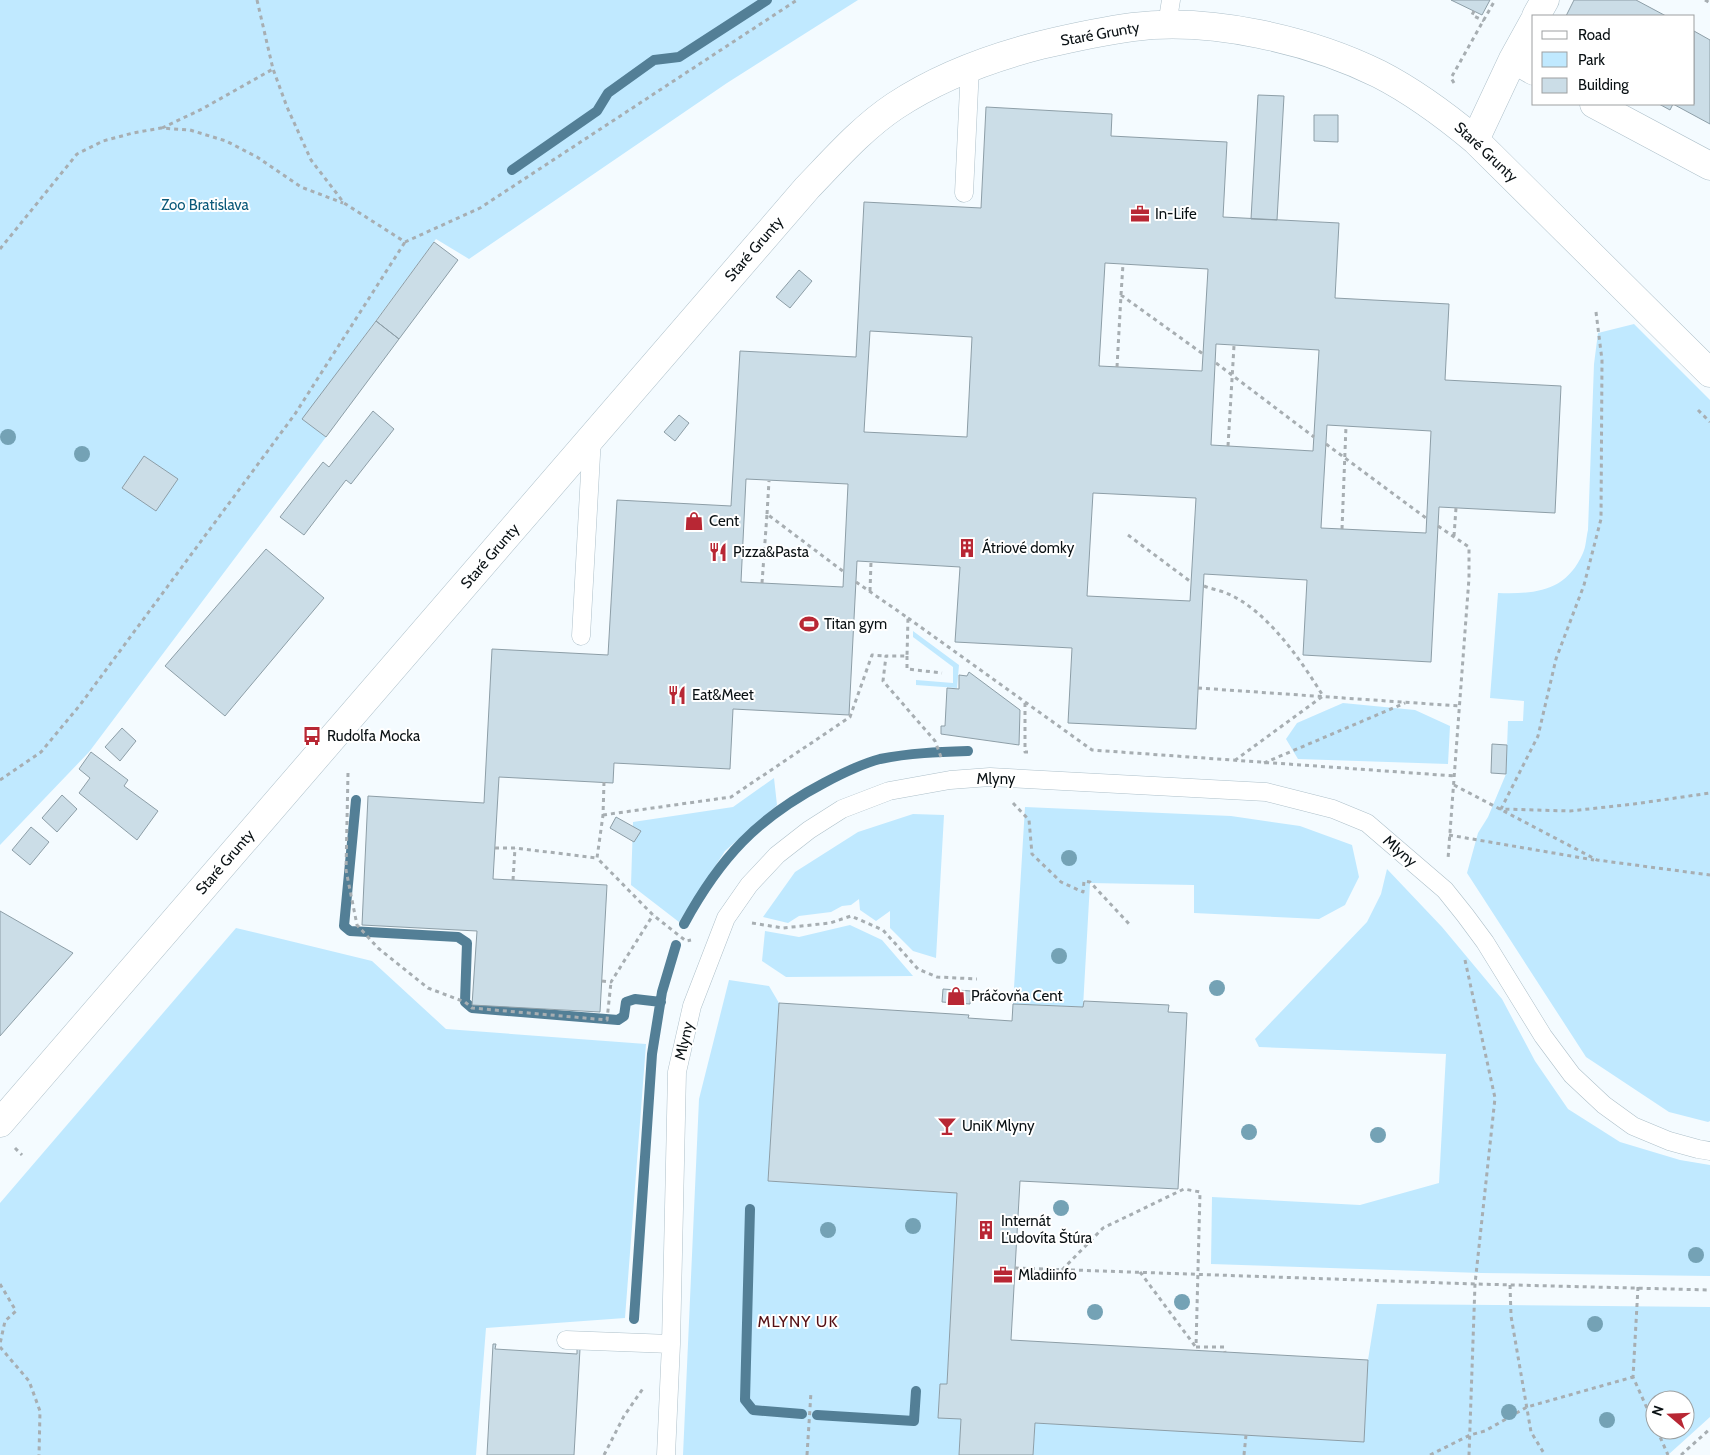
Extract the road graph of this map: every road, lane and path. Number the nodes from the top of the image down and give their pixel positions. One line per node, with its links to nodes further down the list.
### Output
1 (257, 0): 14 (path)
2 (797, 0): 22 (path)
3 (1495, 0): 10 (path)
4 (1545, 0): 9 (street)
5 (1705, 0): 6 (path)
6 (1710, 3)
7 (1169, 12): 13 (street, Staré Grunty); 18 (street, Staré Grunty)
8 (1474, 12): 10 (path)
9 (1537, 15)
10 (1484, 21): 15 (path)
11 (1532, 29): 12 (street)
12 (1523, 65): 18 (street)
13 (970, 67): 20 (lane); 36 (street, Staré Grunty)
14 (273, 69): 17 (path); 21 (path)
15 (1455, 85)
16 (1596, 105): 19 (street)
17 (161, 128): 21 (path); 23 (path)
18 (1475, 140): 31 (street, Staré Grunty)
19 (1710, 166)
20 (964, 193)
21 (344, 203): 22 (path)
22 (405, 242): 72 (path)
23 (0, 249)
24 (1123, 264): 25 (path)
25 (1121, 295): 28 (path); 30 (path)
26 (1596, 312): 77 (path)
27 (1234, 346): 32 (path)
28 (1203, 354)
29 (1216, 363): 32 (path)
30 (1117, 366)
31 (1710, 373)
32 (1232, 375): 37 (path); 39 (path)
33 (1698, 410): 34 (path)
34 (1710, 422)
35 (1346, 426): 40 (path)
36 (592, 437): 57 (lane); 93 (street, Staré Grunty)
37 (1314, 437)
38 (1326, 444): 40 (path)
39 (1228, 446)
40 (1345, 458): 44 (path); 46 (path)
41 (769, 480): 43 (path)
42 (1456, 508): 48 (path)
43 (767, 514): 50 (path); 53 (path)
44 (1426, 518)
45 (1438, 526): 48 (path)
46 (1342, 529)
47 (1128, 535): 52 (path)
48 (1454, 537): 65 (path)
49 (872, 562): 55 (path)
50 (844, 572)
51 (856, 582): 55 (path)
52 (1191, 582)
53 (762, 583)
54 (1204, 586): 62 (path)
55 (870, 591): 56 (path)
56 (908, 618): 59 (path); 63 (path)
57 (582, 636)
58 (886, 656): 59 (path); 67 (path); 78 (path)
59 (907, 656): 60 (path)
60 (942, 673)
61 (1198, 688): 62 (path)
62 (1322, 696): 64 (path); 68 (path)
63 (1025, 702): 66 (path); 68 (path)
64 (1407, 702): 65 (path); 69 (path)
65 (1460, 706): 71 (path)
66 (1034, 752)
67 (941, 758)
68 (1234, 761): 69 (path)
69 (1263, 763): 71 (path)
70 (348, 773): 92 (path)
71 (1455, 776): 74 (path)
72 (0, 780)
73 (604, 782): 78 (path)
74 (1454, 785): 77 (path); 79 (path)
75 (1710, 793): 77 (path)
76 (1010, 801): 88 (path)
77 (1501, 809): 83 (path)
78 (603, 815): 82 (path)
79 (1450, 835): 83 (path); 86 (path)
80 (495, 848): 81 (path)
81 (514, 848): 82 (path); 85 (path)
82 (597, 858): 92 (path)
83 (1597, 860): 84 (path)
84 (1710, 875)
85 (513, 880)
86 (1445, 890): 94 (lane, Mlyny); 105 (lane, Mlyny)
87 (746, 922): 90 (path)
88 (1131, 926)
89 (1465, 960): 100 (path)
90 (978, 979)
91 (602, 982): 92 (path)
92 (611, 982)
93 (0, 1124)
94 (1710, 1151)
95 (1015, 1268): 96 (path)
96 (1062, 1270): 97 (path); 98 (path)
97 (1140, 1272): 98 (path); 107 (path)
98 (1198, 1274): 100 (path); 107 (path)
99 (0, 1284): 106 (path)
100 (1475, 1284): 101 (path); 116 (path)
101 (1510, 1285): 102 (path); 113 (path)
102 (1638, 1287): 103 (path); 109 (path)
103 (1710, 1290)
104 (566, 1340): 105 (lane)
105 (671, 1344): 120 (lane, Mlyny)
106 (0, 1345): 118 (path)
107 (1196, 1347): 108 (path)
108 (1225, 1352)
109 (1633, 1376): 112 (path); 113 (path)
110 (645, 1384): 119 (path)
111 (811, 1392): 121 (path)
112 (1645, 1403)
113 (1527, 1407): 116 (path); 125 (path)
114 (1710, 1429): 127 (path)
115 (1246, 1435): 122 (path)
116 (1470, 1435): 123 (path); 124 (path)
117 (1661, 1440): 126 (path)
118 (39, 1455)
119 (604, 1455)
120 (666, 1455)
121 (807, 1455)
122 (1244, 1455)
123 (1430, 1455)
124 (1469, 1455)
125 (1545, 1455)
126 (1668, 1455)
127 (1681, 1455)

